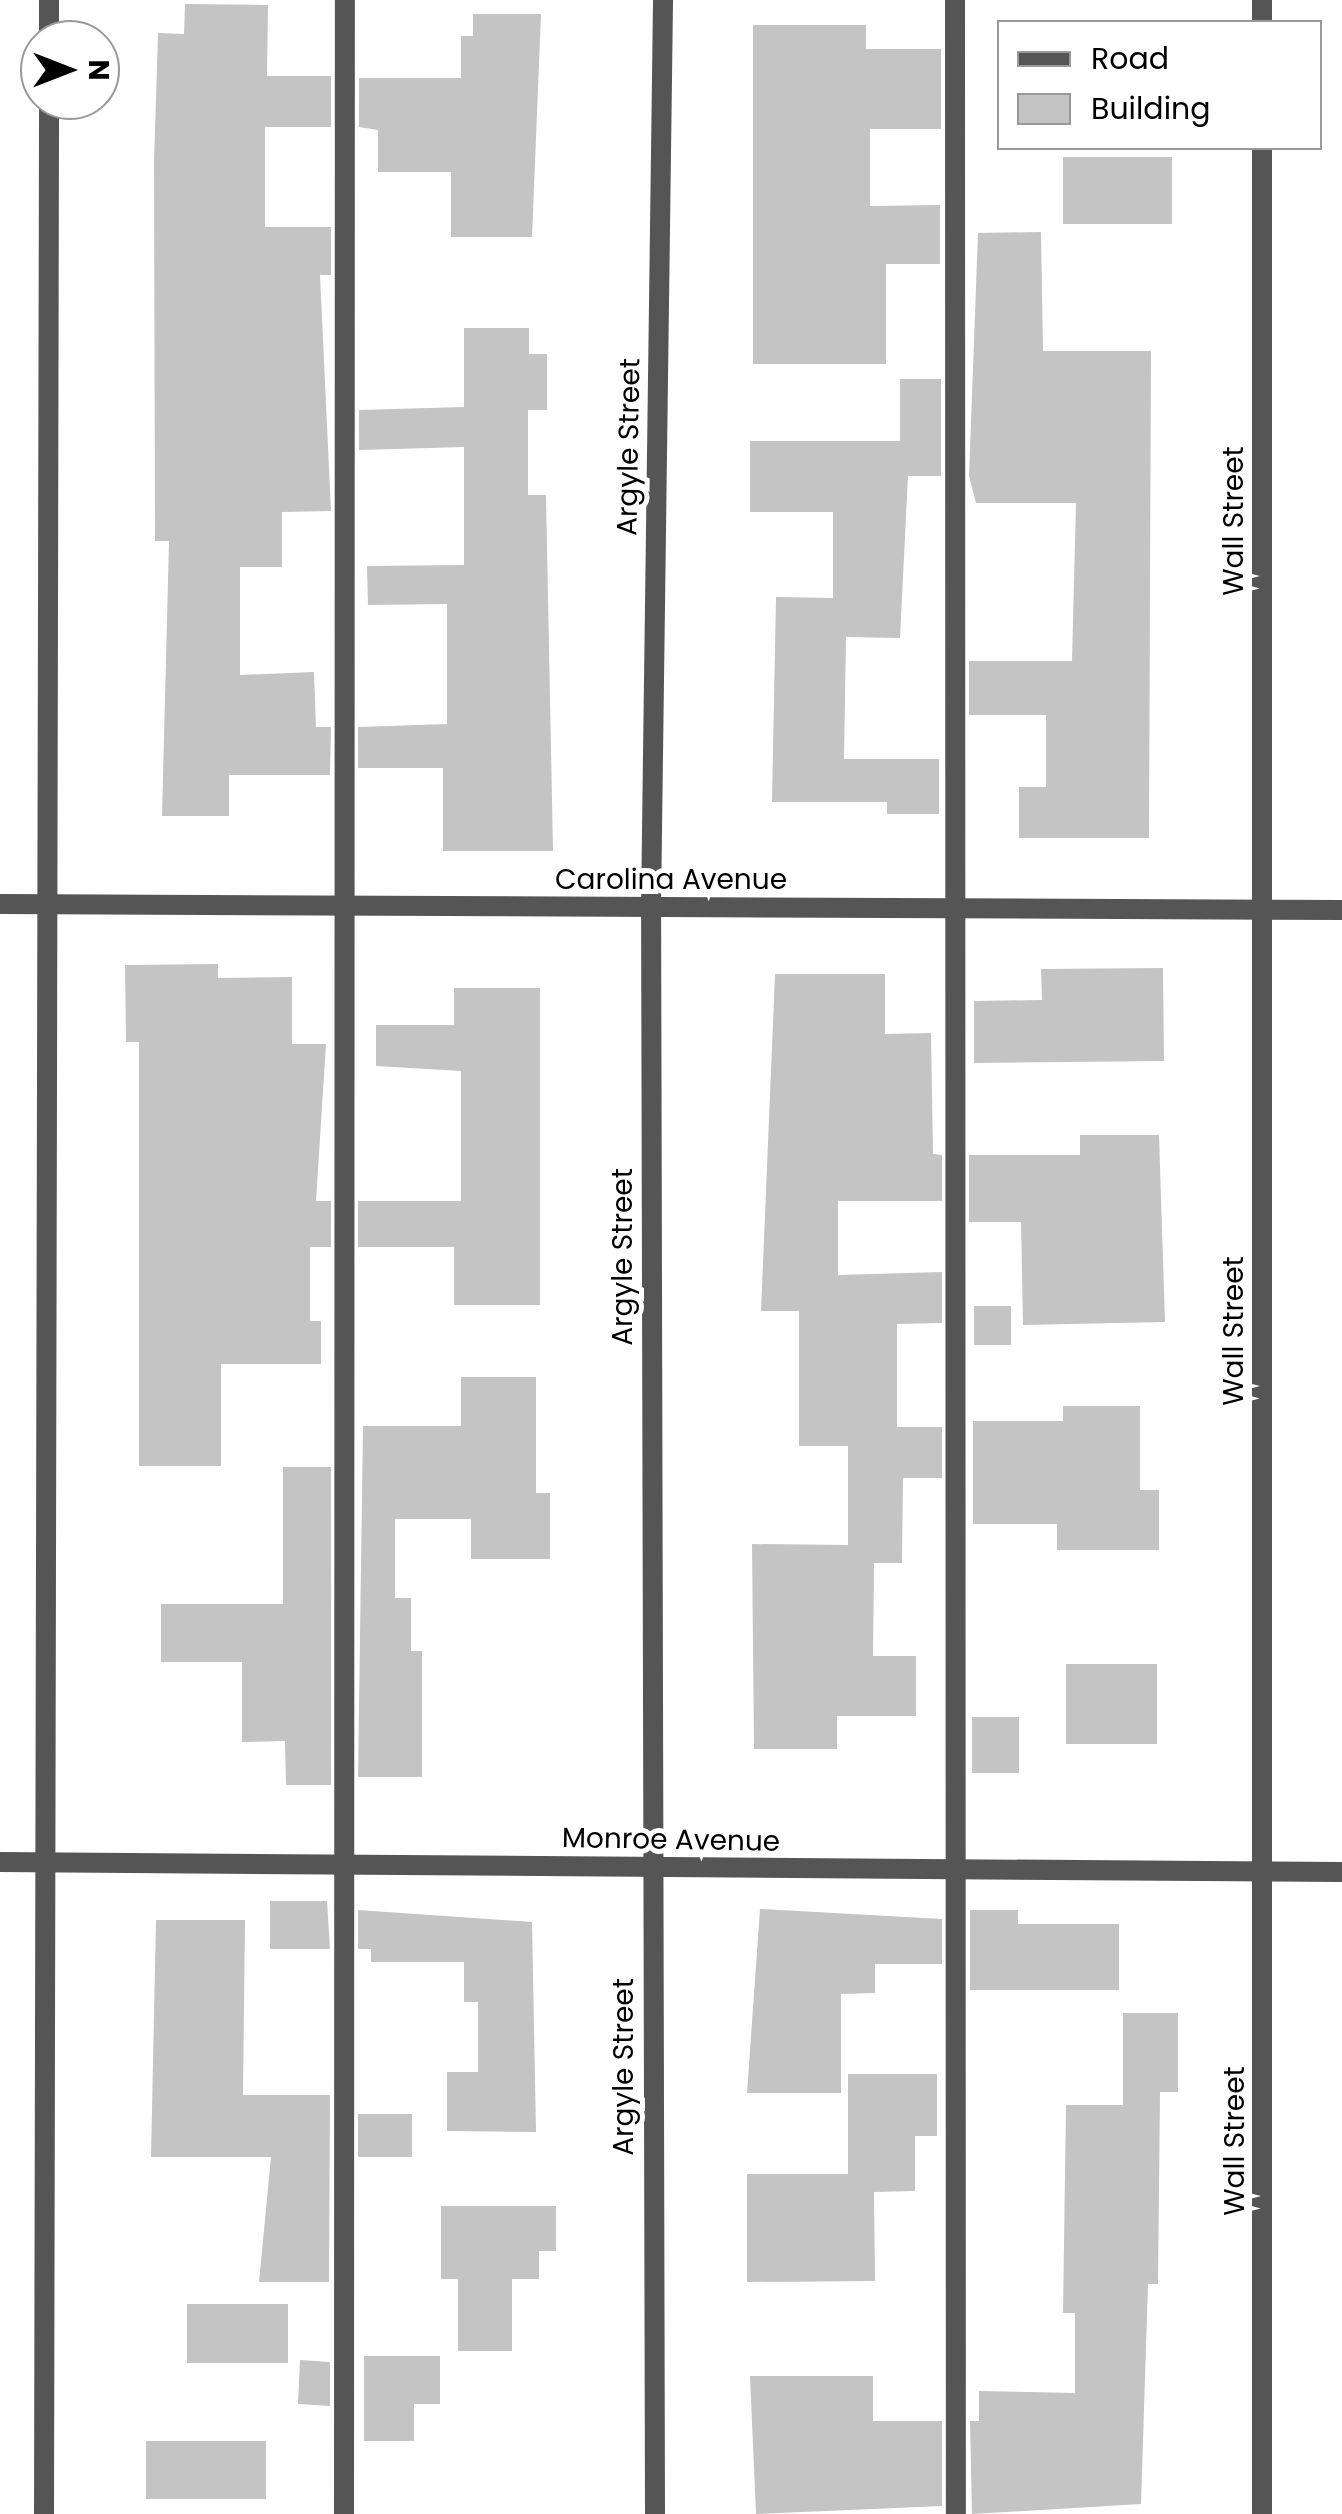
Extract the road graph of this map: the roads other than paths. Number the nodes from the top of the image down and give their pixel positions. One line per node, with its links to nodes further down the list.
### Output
1 (346, 0): 8 (street)
2 (663, 0): 9 (street, Argyle Street)
3 (955, 0): 10 (street)
4 (49, 120): 7 (street)
5 (1262, 150): 12 (street, Wall Street)
6 (0, 904): 7 (street, Carolina Avenue)
7 (47, 904): 8 (street, Carolina Avenue); 13 (street)
8 (344, 905): 9 (street, Carolina Avenue); 15 (street)
9 (651, 907): 10 (street, Carolina Avenue); 16 (street, Argyle Street)
10 (958, 909): 12 (street, Carolina Avenue); 17 (street)
11 (1342, 910): 12 (street, Carolina Avenue)
12 (1261, 911): 18 (street, Wall Street)
13 (42, 1861): 14 (street, Monroe Avenue); 15 (street, Monroe Avenue); 20 (street)
14 (0, 1862)
15 (346, 1864): 16 (street, Monroe Avenue); 21 (street)
16 (650, 1868): 17 (street, Monroe Avenue); 22 (street, Argyle Street)
17 (956, 1870): 18 (street, Monroe Avenue); 23 (street)
18 (1262, 1872): 19 (street, Monroe Avenue); 24 (street, Wall Street)
19 (1342, 1872)
20 (44, 2514)
21 (344, 2514)
22 (655, 2514)
23 (956, 2514)
24 (1262, 2514)

